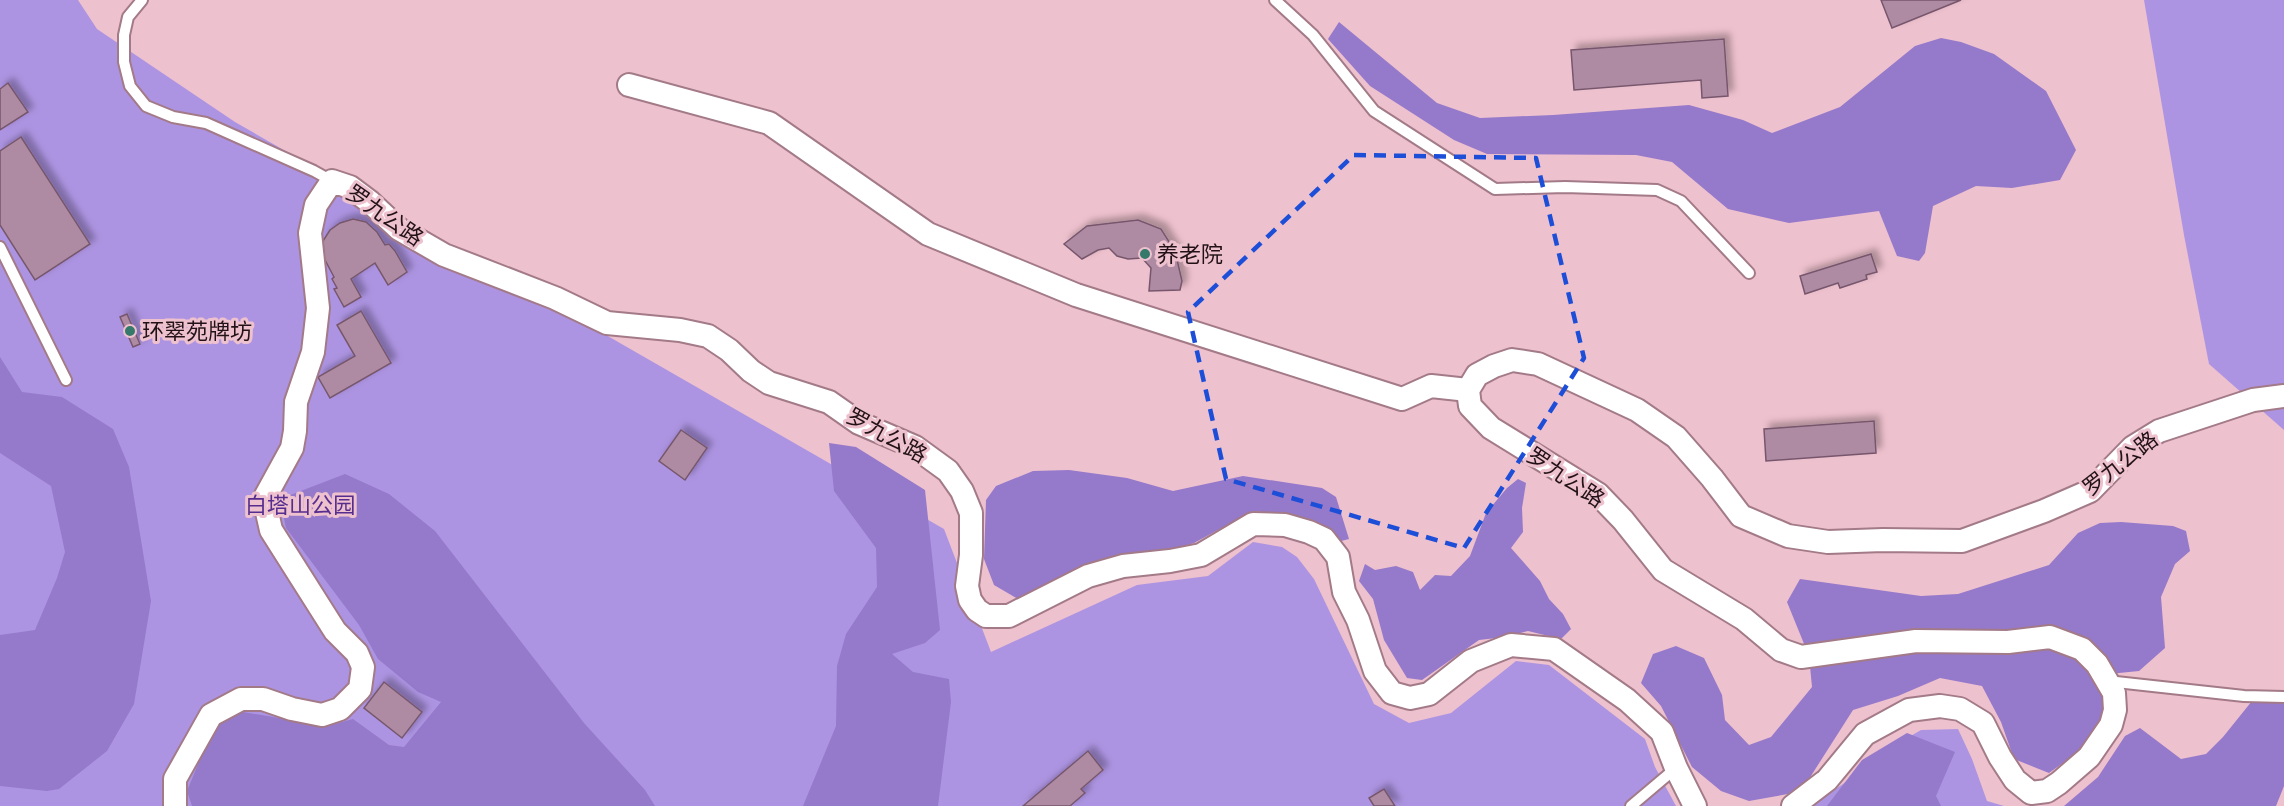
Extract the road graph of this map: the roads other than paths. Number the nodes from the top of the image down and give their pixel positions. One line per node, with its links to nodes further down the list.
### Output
1 (142, 0): 4 (lane, 罗九公路)
2 (1275, 0): 6 (lane)
3 (629, 85): 8 (street)
4 (332, 181): 12 (street, 罗九公路); 13 (street)
5 (0, 247): 7 (lane)
6 (1749, 273)
7 (66, 380)
8 (1468, 390): 9 (street, 罗九公路); 10 (street, 罗九公路)
9 (2284, 396)
10 (2107, 681): 11 (lane); 16 (street, 罗九公路)
11 (2284, 697)
12 (1676, 768): 14 (lane); 15 (street, 罗九公路)
13 (175, 806)
14 (1631, 806)
15 (1695, 806)
16 (1793, 806)

